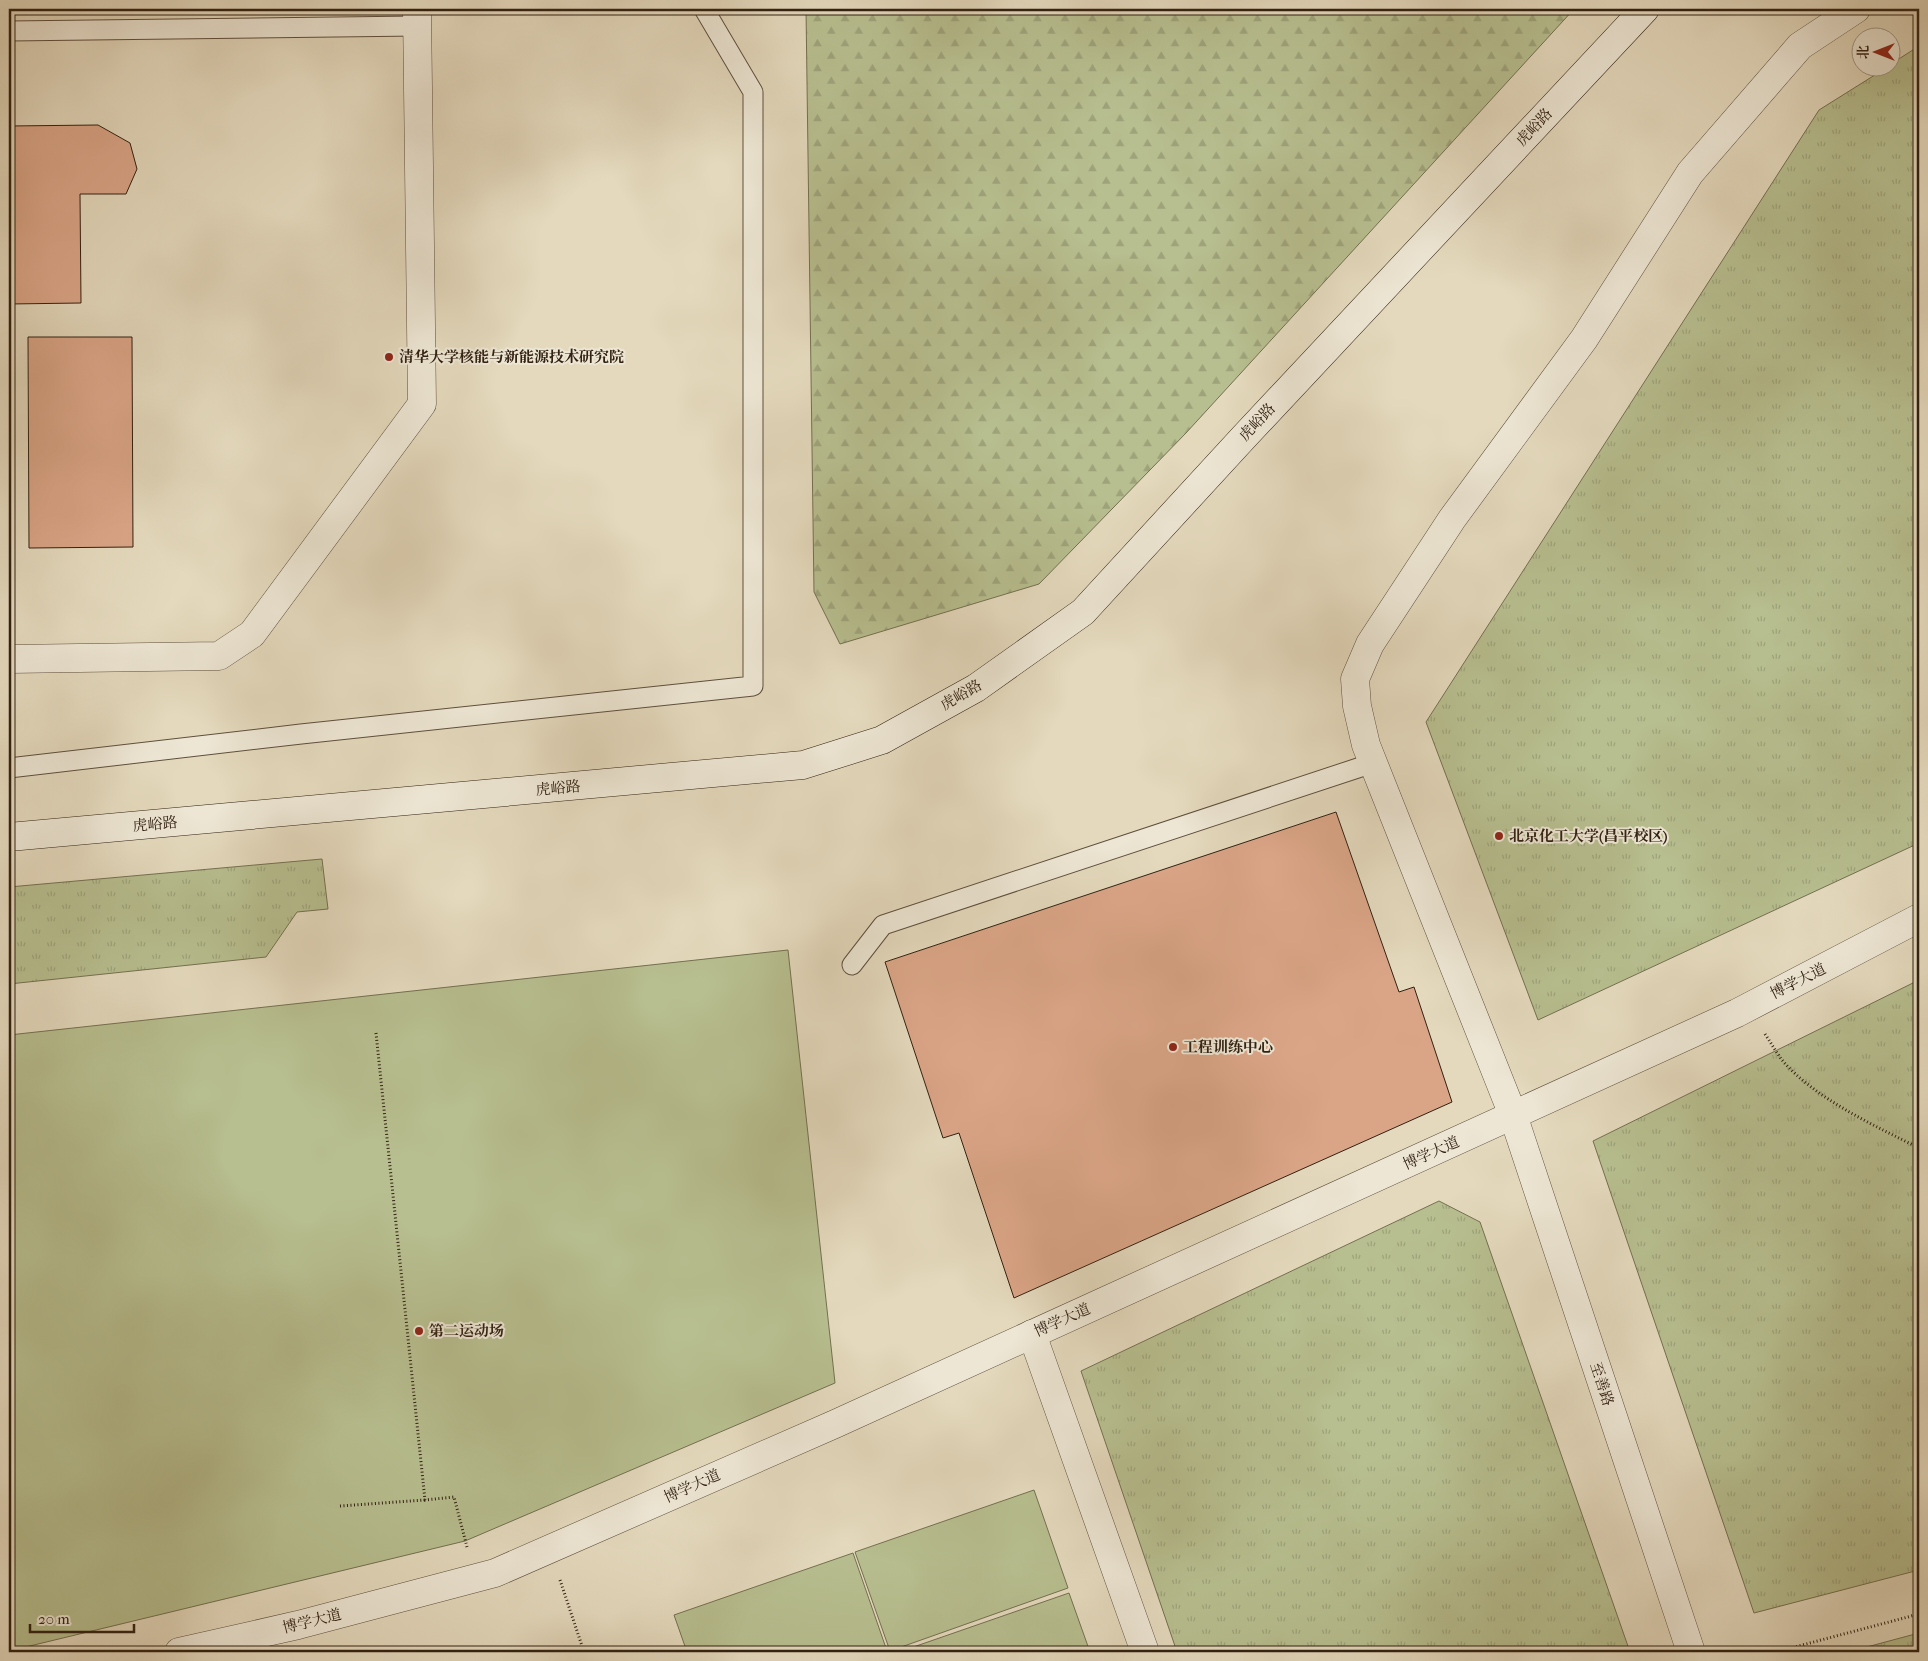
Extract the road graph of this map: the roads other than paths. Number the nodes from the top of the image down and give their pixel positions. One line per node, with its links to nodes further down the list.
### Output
1 (704, 9): 8 (lane)
2 (1645, 9): 9 (street, 虎峪路)
3 (1856, 9): 7 (street, 至善路)
4 (418, 17): 5 (lane); 6 (street)
5 (9, 31)
6 (9, 659)
7 (1373, 762): 11 (lane); 12 (street, 至善路)
8 (9, 768)
9 (9, 837)
10 (1919, 918): 12 (street, 博学大道)
11 (852, 965)
12 (1513, 1115): 13 (street, 博学大道); 16 (street, 至善路)
13 (1032, 1334): 14 (street, 博学大道); 15 (street)
14 (178, 1652)
15 (1145, 1652)
16 (1691, 1652)

